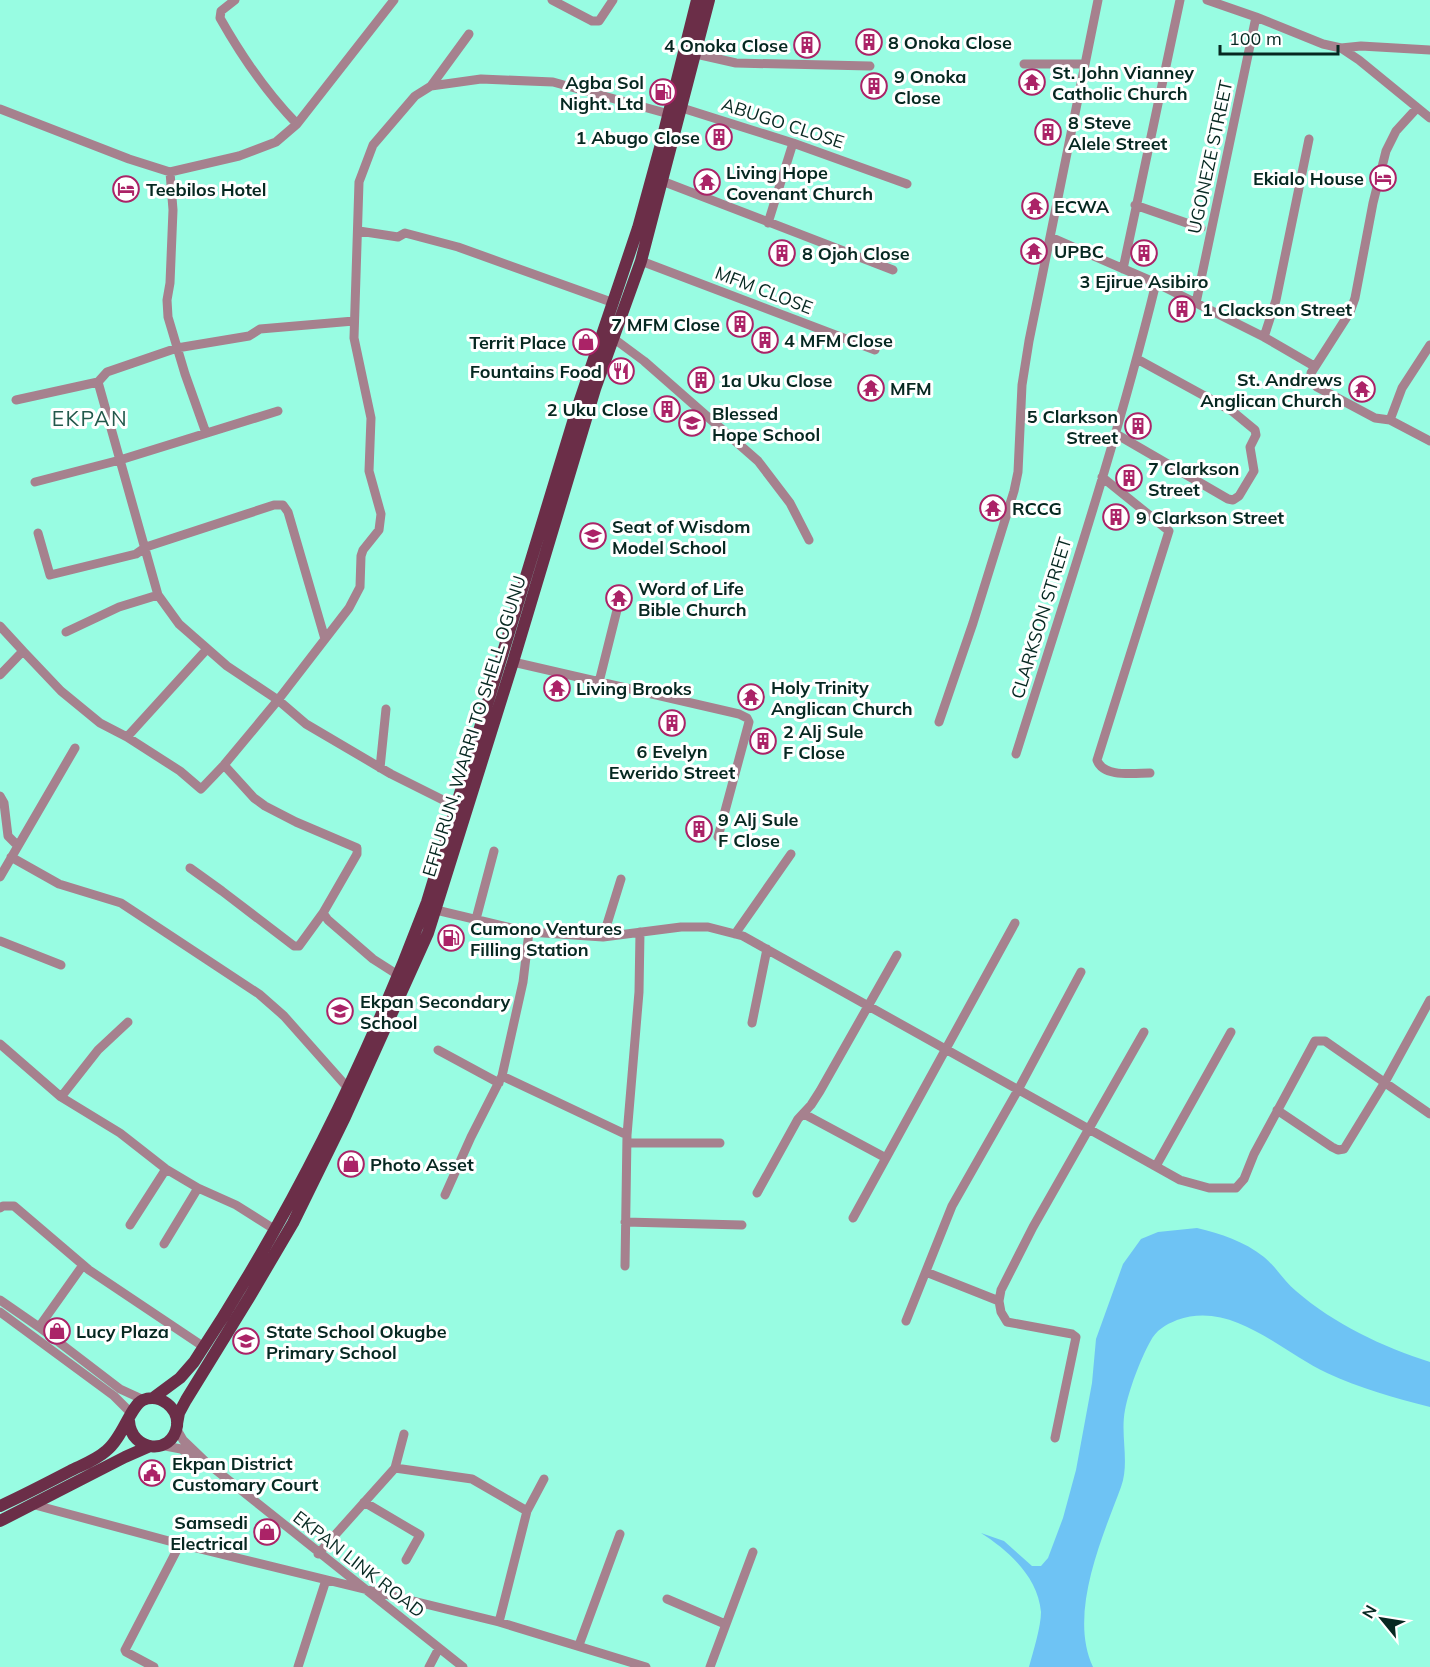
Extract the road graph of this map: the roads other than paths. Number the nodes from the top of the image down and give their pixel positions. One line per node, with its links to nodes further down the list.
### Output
1 (235, 0): 24 (street)
2 (394, 0): 24 (street)
3 (552, 0): 4 (street)
4 (613, 0)
5 (697, 0): 22 (main road, EFFURUN, WARRI TO SHELL OGUNU)
6 (709, 0): 14 (main road, EFFURUN, WARRI TO SHELL OGUNU)
7 (1098, 0): 16 (street)
8 (1180, 0): 30 (street)
9 (1207, 0): 10 (street)
10 (1256, 17): 12 (street); 40 (street, UGONEZE STREET)
11 (469, 34): 18 (street)
12 (1341, 48): 13 (street); 20 (street)
13 (1430, 50)
14 (696, 54): 17 (street); 19 (main road, EFFURUN, WARRI TO SHELL OGUNU)
15 (1024, 63): 16 (street)
16 (1085, 64): 34 (street)
17 (870, 66)
18 (431, 86): 22 (street); 33 (street)
19 (682, 108): 26 (street, ABUGO CLOSE); 28 (main road, EFFURUN, WARRI TO SHELL OGUNU)
20 (1417, 108): 23 (street); 48 (street)
21 (0, 109): 27 (street)
22 (669, 114): 39 (main road, EFFURUN, WARRI TO SHELL OGUNU)
23 (1430, 118)
24 (297, 124): 27 (street)
25 (1309, 139): 42 (street)
26 (793, 143): 29 (street, ABUGO CLOSE); 31 (street)
27 (170, 172): 45 (street)
28 (662, 181): 31 (street); 35 (main road, EFFURUN, WARRI TO SHELL OGUNU)
29 (907, 184)
30 (1135, 206): 32 (street); 36 (street)
31 (768, 223): 37 (street)
32 (1202, 228)
33 (359, 231): 39 (street); 41 (street)
34 (1050, 237): 36 (street); 76 (street)
35 (641, 261): 43 (main road, EFFURUN, WARRI TO SHELL OGUNU); 46 (street, MFM CLOSE)
36 (1123, 269): 38 (street)
37 (893, 270)
38 (1156, 283): 40 (street); 47 (street, CLARKSON STREET)
39 (614, 303): 64 (main road, EFFURUN, WARRI TO SHELL OGUNU)
40 (1197, 303): 42 (street)
41 (354, 321): 45 (street); 68 (street)
42 (1264, 337): 48 (street)
43 (613, 338): 60 (street); 66 (main road, EFFURUN, WARRI TO SHELL OGUNU)
44 (1430, 345): 52 (street)
45 (177, 348): 49 (street); 53 (street)
46 (875, 350)
47 (1137, 359): 54 (street, CLARKSON STREET); 54 (street)
48 (1314, 366): 52 (street)
49 (98, 382): 50 (street); 56 (street)
50 (16, 400)
51 (278, 411): 53 (street)
52 (1390, 420): 55 (street)
53 (206, 433): 56 (street)
54 (1116, 434): 57 (street, CLARKSON STREET)
55 (1430, 441)
56 (120, 460): 58 (street); 61 (street)
57 (1102, 477): 79 (street, CLARKSON STREET); 82 (street)
58 (35, 482)
59 (38, 533): 61 (street)
60 (809, 540)
61 (146, 547): 62 (street); 68 (street)
62 (158, 595): 67 (street); 69 (street)
63 (617, 610): 73 (street)
64 (511, 622): 66 (main road); 84 (main road, EFFURUN, WARRI TO SHELL OGUNU)
65 (0, 626): 70 (street)
66 (524, 626): 71 (main road, EFFURUN, WARRI TO SHELL OGUNU)
67 (66, 632)
68 (325, 639): 74 (street)
69 (207, 649): 74 (street); 77 (street)
70 (23, 651): 72 (street); 77 (street)
71 (513, 662): 73 (street); 93 (main road, EFFURUN, WARRI TO SHELL OGUNU)
72 (0, 675)
73 (599, 682): 85 (street)
74 (278, 700): 80 (street); 81 (street)
75 (386, 709): 81 (street)
76 (939, 722)
77 (126, 737): 80 (street)
78 (75, 748): 86 (street)
79 (1016, 754)
80 (224, 765): 94 (street)
81 (380, 768): 84 (street)
82 (1150, 773)
83 (0, 796): 86 (street)
84 (455, 806): 106 (main road, EFFURUN, WARRI TO SHELL OGUNU)
85 (718, 837)
86 (18, 846): 89 (street)
87 (494, 851): 95 (street)
88 (791, 854): 99 (street)
89 (11, 857): 91 (street); 119 (street)
90 (190, 868): 94 (street)
91 (0, 877)
92 (621, 879): 100 (street)
93 (436, 910): 95 (street); 153 (main road, EFFURUN, WARRI TO SHELL OGUNU)
94 (324, 913): 106 (street)
95 (476, 919): 97 (street)
96 (1016, 923): 116 (street)
97 (529, 932): 100 (street); 117 (street)
98 (639, 932): 99 (street); 100 (street); 126 (street)
99 (735, 934): 102 (street)
100 (603, 937)
101 (0, 941): 104 (street)
102 (767, 949): 108 (street); 111 (street)
103 (897, 955): 108 (street)
104 (61, 965)
105 (1081, 972): 120 (street)
106 (398, 975): 119 (main road, EFFURUN, WARRI TO SHELL OGUNU)
107 (1430, 1000): 109 (street)
108 (868, 1005): 116 (street); 123 (street)
109 (1426, 1017): 118 (street)
110 (128, 1022): 121 (street)
111 (752, 1023)
112 (1144, 1032): 125 (street)
113 (1231, 1032): 129 (street)
114 (0, 1044): 121 (street)
115 (438, 1050): 117 (street)
116 (947, 1050): 120 (street); 128 (street)
117 (501, 1080): 126 (street); 133 (street)
118 (1385, 1082): 122 (street); 122 (street); 124 (street)
119 (347, 1087): 139 (main road, EFFURUN, WARRI TO SHELL OGUNU)
120 (1018, 1090): 125 (street); 143 (street)
121 (61, 1097): 130 (street)
122 (1277, 1110): 129 (street)
123 (804, 1114): 128 (street); 132 (street)
124 (1430, 1114)
125 (1089, 1130): 129 (street); 145 (street)
126 (627, 1139): 127 (street); 136 (street)
127 (720, 1143)
128 (886, 1158): 135 (street)
129 (1156, 1166)
130 (166, 1169): 131 (street); 137 (street)
131 (198, 1188): 139 (street); 140 (street)
132 (757, 1193)
133 (445, 1195)
134 (0, 1208): 141 (street)
135 (853, 1218)
136 (626, 1222): 138 (street); 142 (street)
137 (130, 1225)
138 (742, 1225)
139 (274, 1229): 149 (main road, EFFURUN, WARRI TO SHELL OGUNU)
140 (164, 1244)
141 (83, 1265): 148 (street); 149 (street)
142 (625, 1266)
143 (926, 1272): 145 (street); 147 (street)
144 (0, 1300): 148 (street)
145 (999, 1301): 155 (street)
146 (0, 1312): 150 (street)
147 (906, 1322)
148 (39, 1327): 150 (street)
149 (204, 1347): 151 (main road, EFFURUN, WARRI TO SHELL OGUNU)
150 (117, 1392): 151 (street); 152 (street)
151 (148, 1399): 152 (main road); 153 (main road)
152 (130, 1417): 156 (main road); 162 (main road)
153 (176, 1426): 156 (main road); 157 (street)
154 (404, 1434): 158 (street)
155 (1055, 1438)
156 (155, 1446): 157 (street); 161 (main road)
157 (207, 1463): 168 (street, EKPAN LINK ROAD)
158 (395, 1468): 160 (street); 163 (street)
159 (544, 1479): 163 (street)
160 (364, 1502): 168 (street); 169 (street)
161 (35, 1505): 164 (main road); 166 (street)
162 (0, 1506)
163 (527, 1510): 173 (street)
164 (0, 1521)
165 (620, 1534): 175 (street)
166 (180, 1544): 170 (street); 177 (street)
167 (753, 1552): 174 (street)
168 (318, 1554): 171 (street, EKPAN LINK ROAD)
169 (406, 1560)
170 (326, 1580): 171 (street); 178 (street)
171 (365, 1589): 173 (street); 176 (street, EKPAN LINK ROAD)
172 (667, 1599): 174 (street)
173 (499, 1622): 175 (street)
174 (725, 1624): 182 (street)
175 (579, 1645): 181 (street)
176 (439, 1648): 179 (street); 180 (street, EKPAN LINK ROAD)
177 (154, 1667)
178 (298, 1667)
179 (429, 1667)
180 (463, 1667)
181 (646, 1667)
182 (710, 1667)

